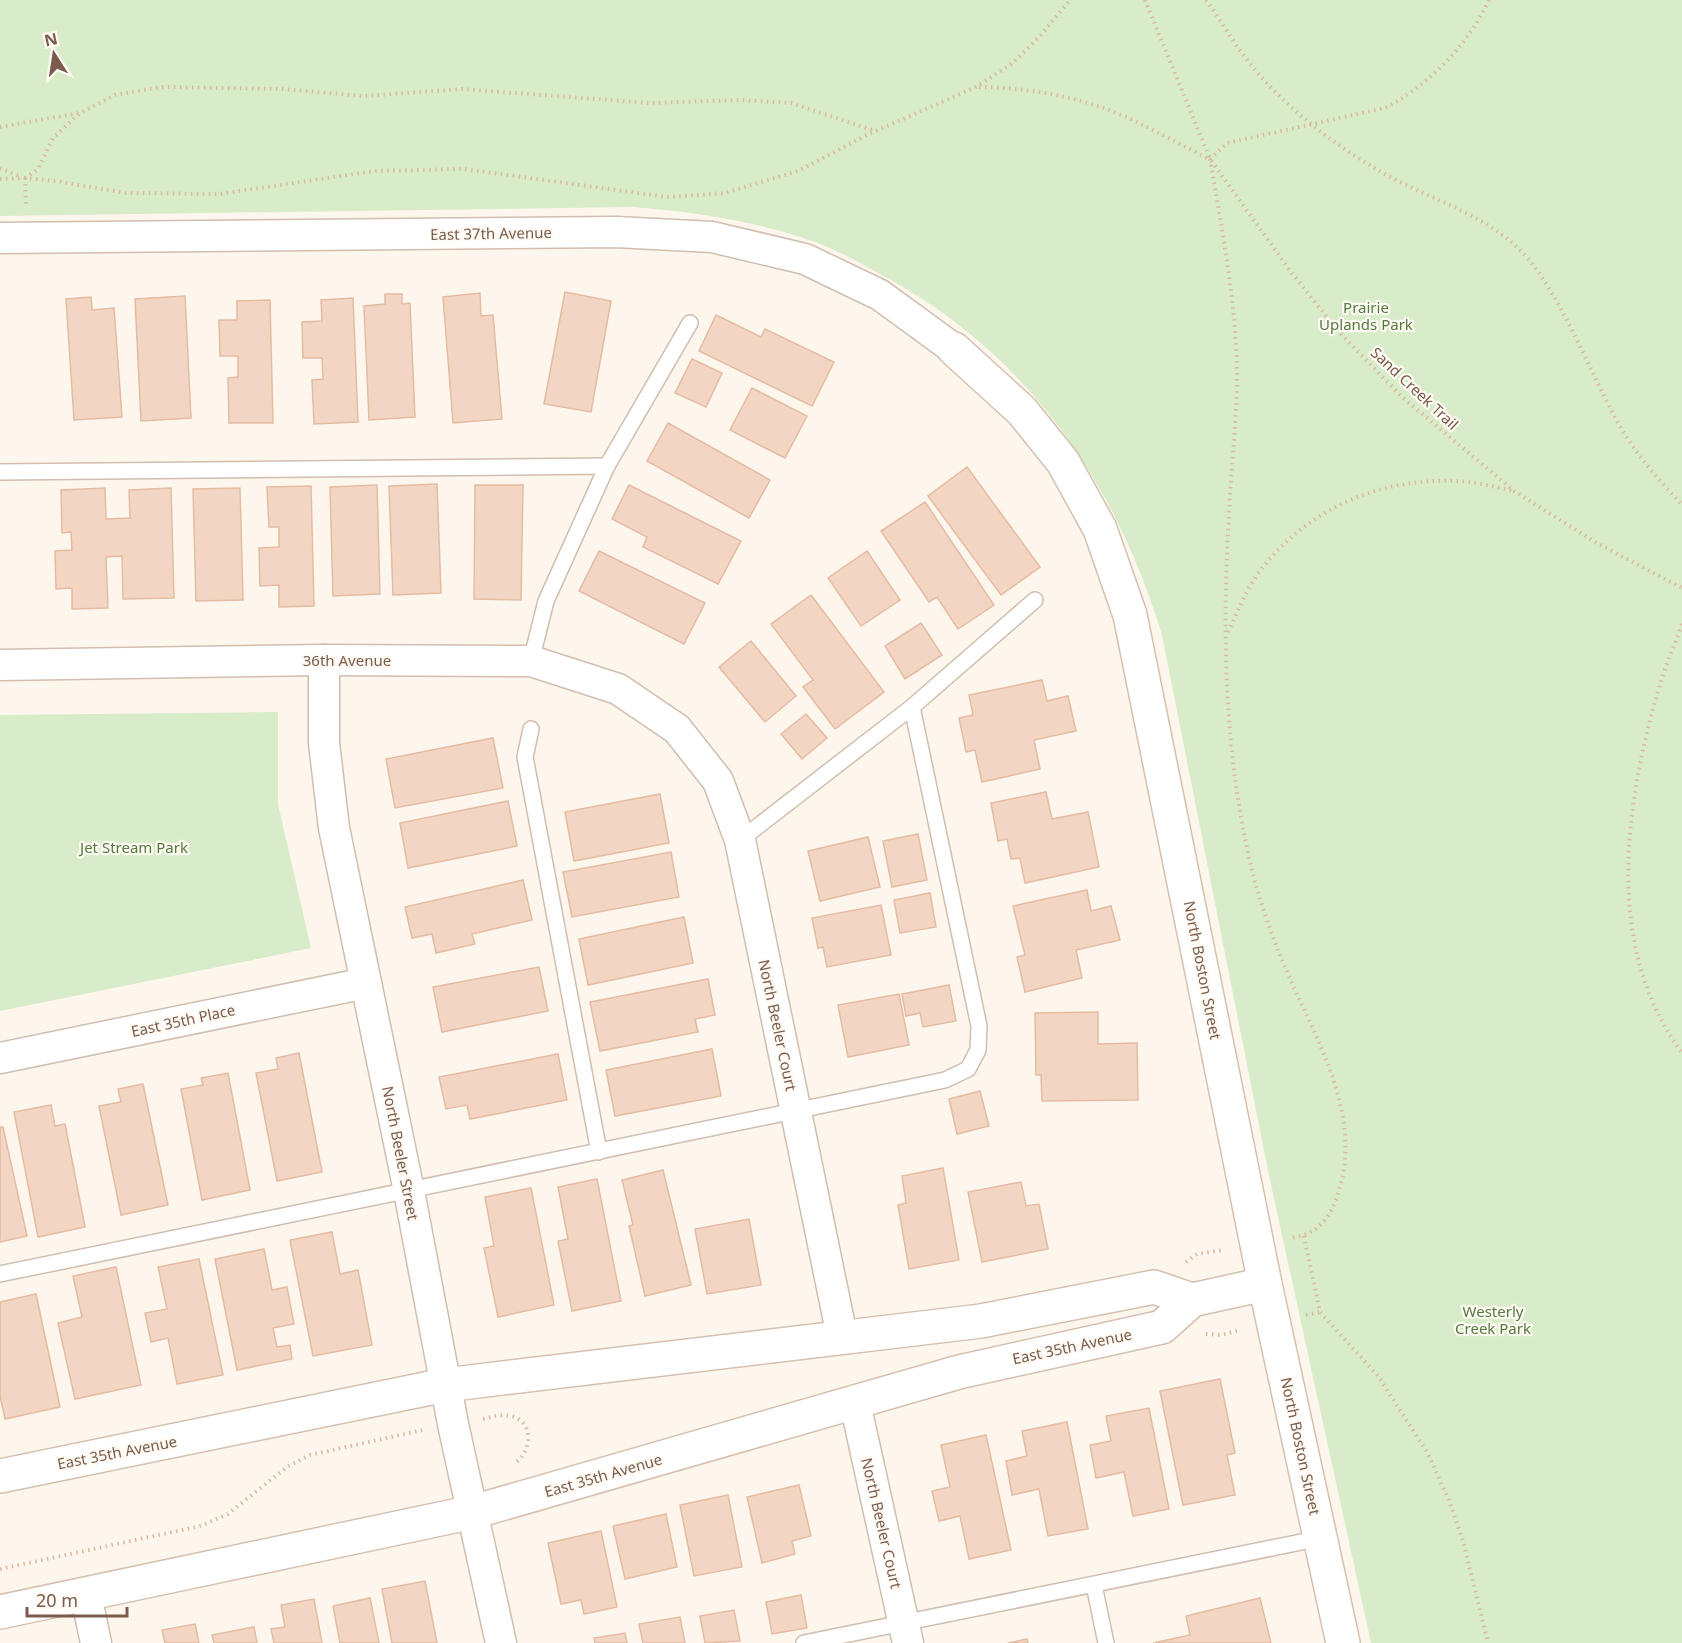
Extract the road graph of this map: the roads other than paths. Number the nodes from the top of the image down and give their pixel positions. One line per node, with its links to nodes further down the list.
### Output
1 (0, 238): 3 (street, East 37th Avenue)
2 (690, 323): 4 (lane)
3 (954, 349): 20 (street, North Boston Street)
4 (607, 466): 5 (lane); 8 (lane)
5 (0, 472)
6 (1035, 600): 10 (lane)
7 (324, 660): 8 (street, 36th Avenue); 9 (street, 36th Avenue); 14 (street, North Beeler Street)
8 (531, 661): 12 (street, 36th Avenue)
9 (0, 665)
10 (912, 707): 13 (lane); 16 (lane)
11 (531, 729): 17 (lane)
12 (677, 729): 13 (street, North Beeler Court)
13 (740, 840): 16 (street, North Beeler Court)
14 (366, 982): 15 (street, East 35th Place); 18 (street, North Beeler Street)
15 (0, 1058)
16 (796, 1113): 17 (lane); 22 (street, North Beeler Court)
17 (599, 1152): 18 (lane)
18 (409, 1191): 19 (lane); 23 (street, North Beeler Street)
19 (0, 1274)
20 (1265, 1284): 21 (street, East 35th Avenue); 27 (street, North Boston Street)
21 (1192, 1300): 22 (street, East 35th Avenue); 24 (street, East 35th Avenue)
22 (842, 1336): 23 (street, East 35th Avenue)
23 (446, 1385): 25 (street, East 35th Avenue); 26 (street, North Beeler Street)
24 (855, 1403): 26 (street, East 35th Avenue); 31 (street, North Beeler Court)
25 (0, 1476)
26 (472, 1512): 29 (street, East 35th Avenue); 33 (street, North Beeler Street)
27 (1321, 1538): 28 (lane); 36 (street, North Boston Street)
28 (1094, 1585): 31 (lane); 35 (lane)
29 (86, 1595): 30 (street, East 35th Avenue); 32 (street)
30 (0, 1612)
31 (906, 1633): 34 (lane)
32 (96, 1643)
33 (501, 1643)
34 (804, 1643)
35 (1106, 1643)
36 (1343, 1643)

